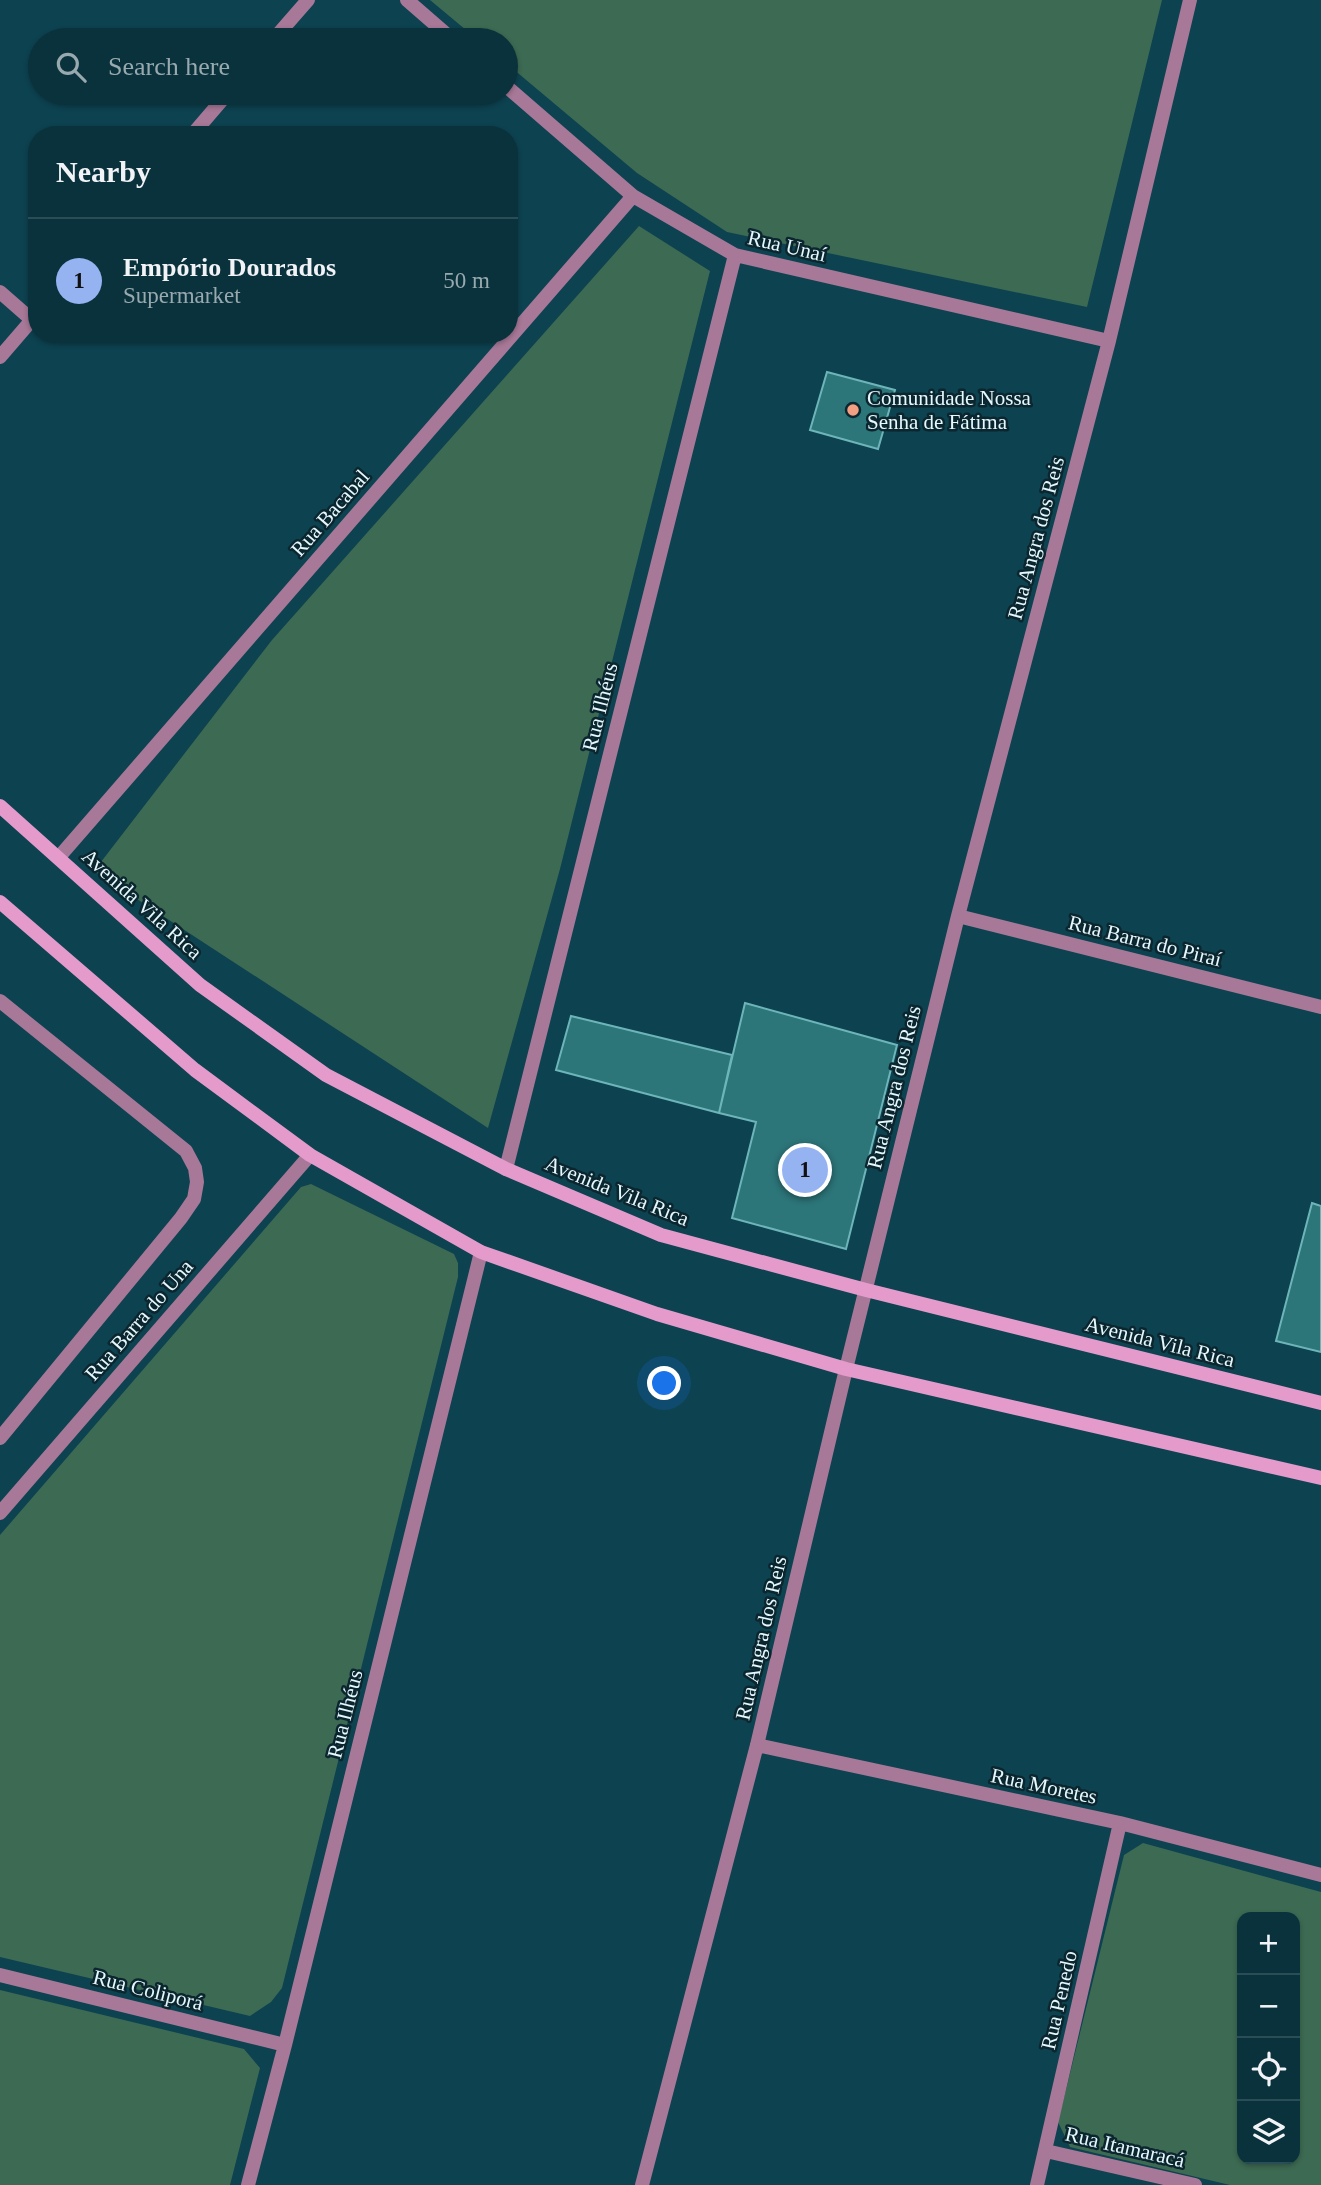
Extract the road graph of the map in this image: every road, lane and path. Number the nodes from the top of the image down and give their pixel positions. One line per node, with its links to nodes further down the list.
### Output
1 (308, 0): 4 (street)
2 (407, 0): 5 (street)
3 (1190, 0): 15 (street, Rua Angra dos Reis)
4 (284, 28)
5 (439, 28)
6 (518, 96): 9 (street, Rua Unaí)
7 (218, 105): 8 (street)
8 (200, 126)
9 (633, 196): 10 (street, Rua Unaí); 14 (street, Rua Bacabal)
10 (735, 255): 15 (street, Rua Unaí); 25 (street, Rua Ilhéus)
11 (0, 292): 12 (street)
12 (28, 313)
13 (28, 324): 17 (street)
14 (518, 328)
15 (1109, 341): 21 (street, Rua Angra dos Reis)
16 (505, 343): 19 (street, Rua Bacabal)
17 (0, 357)
18 (0, 806): 19 (street, Avenida Vila Rica)
19 (59, 857): 25 (street, Avenida Vila Rica)
20 (0, 902): 24 (street)
21 (958, 916): 23 (street, Rua Barra do Piraí); 27 (street, Rua Angra dos Reis)
22 (0, 1001): 30 (street)
23 (1321, 1007)
24 (310, 1155): 26 (street); 32 (street, Rua Barra do Una)
25 (506, 1169): 27 (street, Avenida Vila Rica)
26 (481, 1252): 28 (street); 37 (street, Rua Ilhéus)
27 (866, 1290): 28 (street, Rua Angra dos Reis); 29 (street, Avenida Vila Rica)
28 (846, 1369): 31 (street); 33 (street, Rua Angra dos Reis)
29 (1321, 1403)
30 (0, 1437)
31 (1321, 1478)
32 (0, 1513)
33 (757, 1745): 34 (street, Rua Moretes); 40 (street, Rua Angra dos Reis)
34 (1120, 1823): 35 (street, Rua Moretes); 38 (street, Rua Penedo)
35 (1321, 1875)
36 (0, 1975): 37 (street, Rua Coliporá)
37 (285, 2045): 39 (street, Rua Ilhéus)
38 (1046, 2151): 41 (street, Rua Penedo); 42 (street, Rua Itamaracá)
39 (248, 2185)
40 (642, 2185)
41 (1037, 2185)
42 (1195, 2185)

